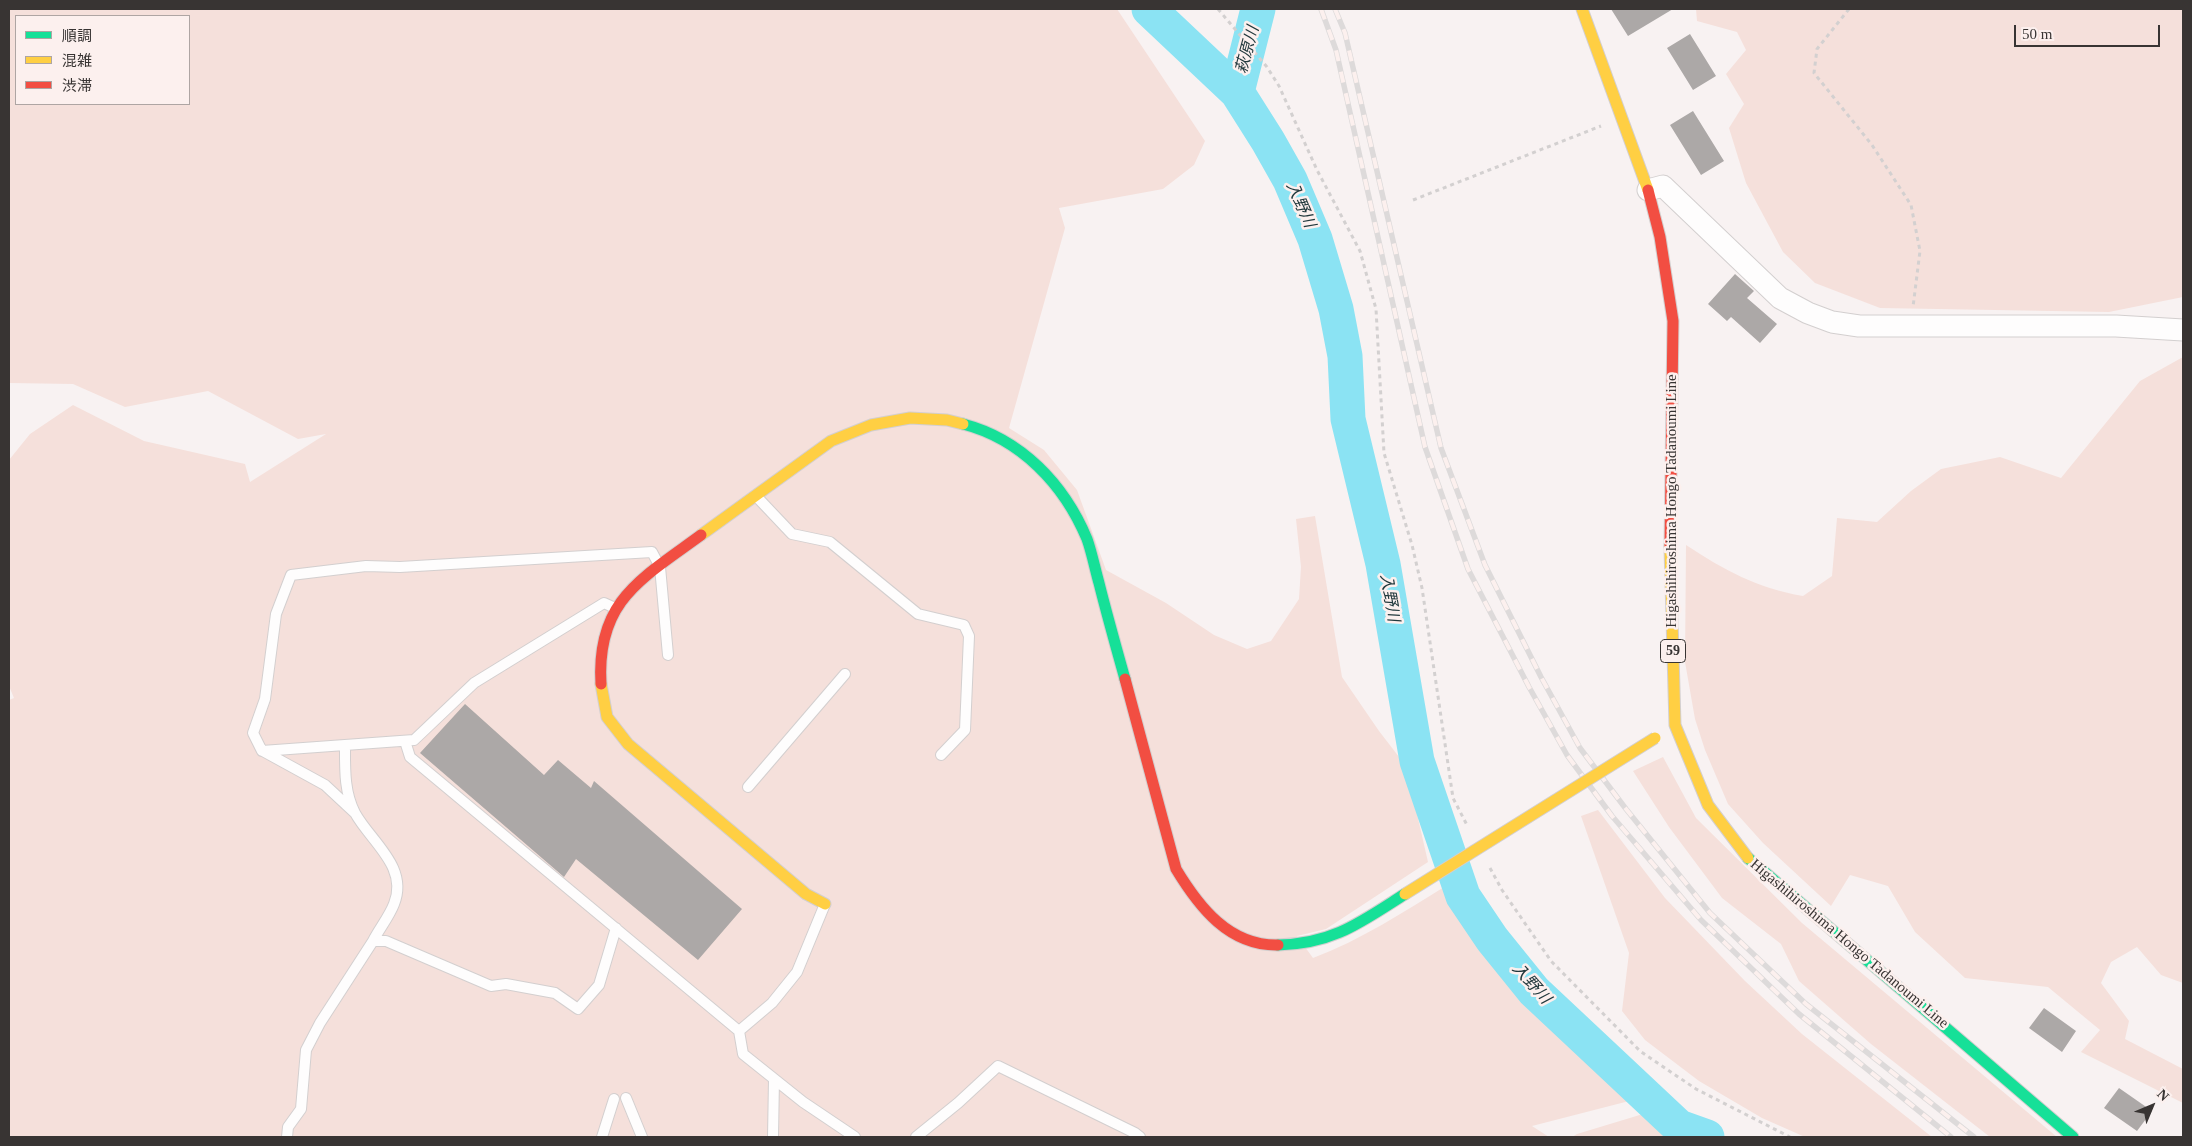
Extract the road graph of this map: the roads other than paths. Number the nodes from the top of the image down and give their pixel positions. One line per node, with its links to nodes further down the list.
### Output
1 (1582, 9): 2 (street, Higashihiroshima Hongo Tadanoumi Line / 59)
2 (1648, 190): 3 (street); 9 (street, Higashihiroshima Hongo Tadanoumi Line / 59)
3 (2183, 330)
4 (755, 495): 5 (street); 9 (street, bridge); 13 (lane)
5 (660, 566): 6 (street); 7 (lane); 12 (lane)
6 (616, 609): 10 (lane); 16 (street)
7 (668, 655)
8 (845, 674): 14 (lane)
9 (1675, 725): 30 (street, Higashihiroshima Hongo Tadanoumi Line / 59)
10 (406, 741): 11 (lane); 17 (lane)
11 (345, 745): 12 (lane); 15 (lane)
12 (262, 751): 15 (lane)
13 (942, 755)
14 (748, 787)
15 (355, 813): 18 (lane)
16 (825, 904): 19 (lane)
17 (616, 928): 18 (lane); 19 (lane)
18 (372, 941): 23 (lane)
19 (739, 1031): 20 (lane)
20 (774, 1079): 26 (lane); 27 (lane)
21 (626, 1098): 25 (lane)
22 (614, 1100): 24 (lane)
23 (287, 1137)
24 (602, 1137)
25 (642, 1137)
26 (774, 1137)
27 (855, 1137)
28 (916, 1137): 29 (lane)
29 (1140, 1137)
30 (2073, 1137)

